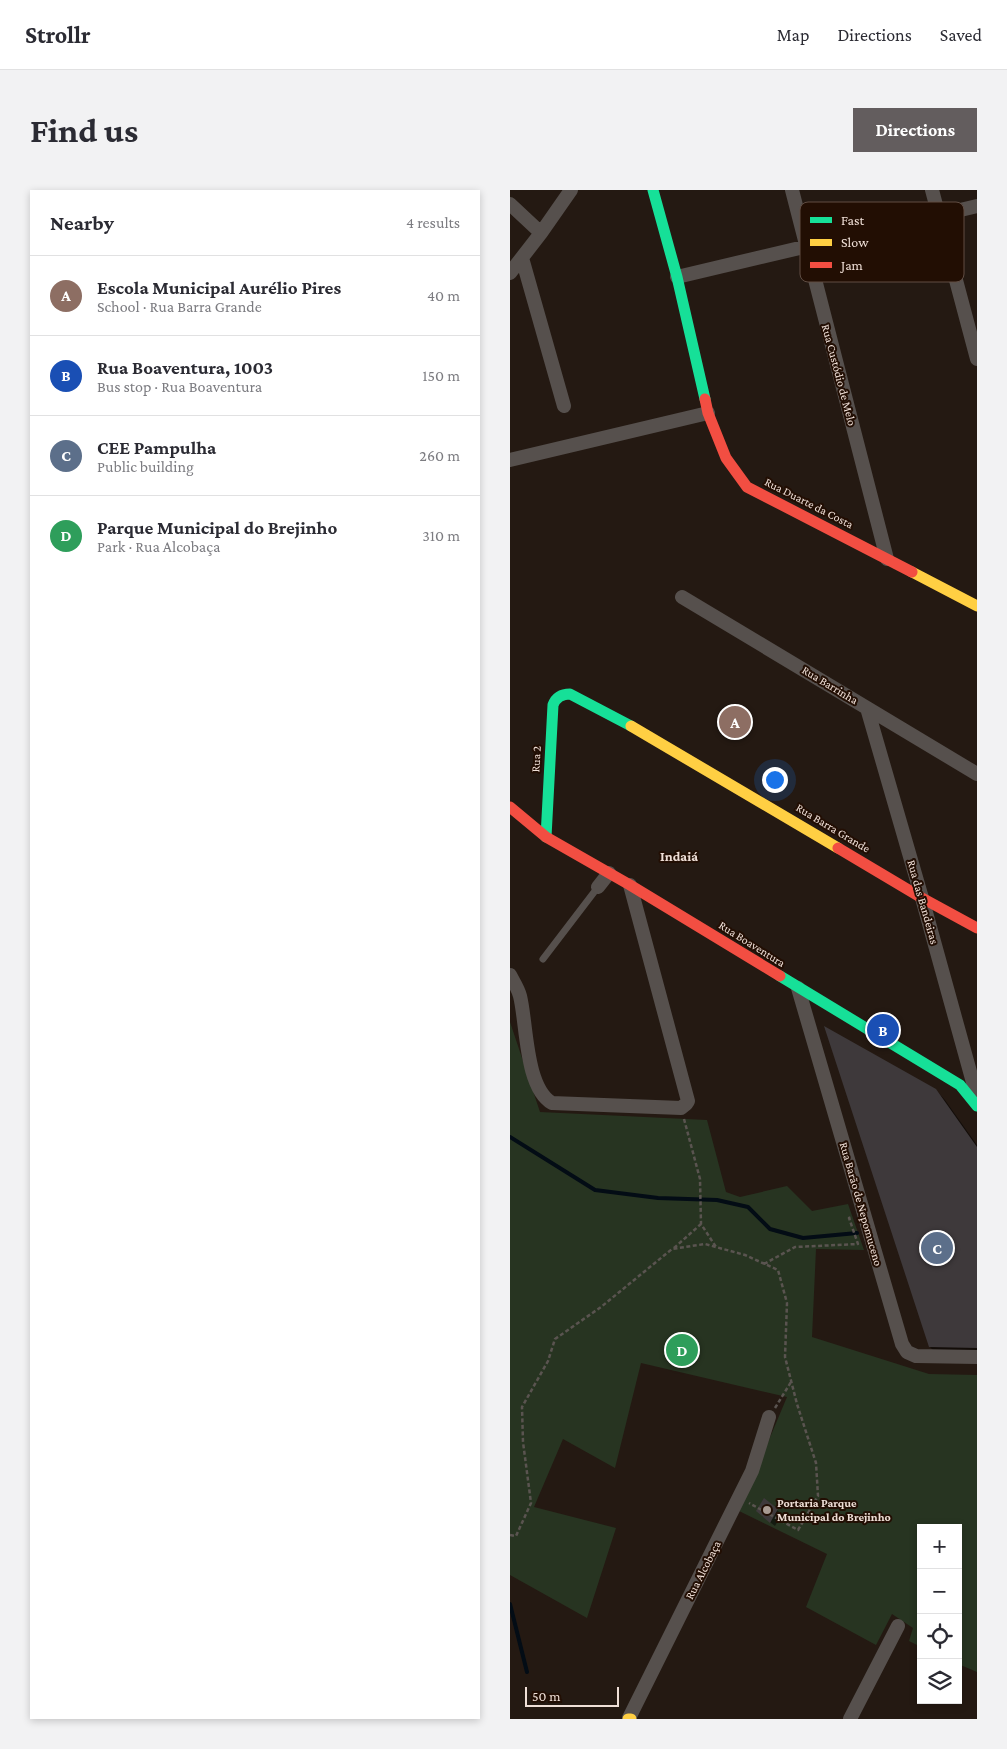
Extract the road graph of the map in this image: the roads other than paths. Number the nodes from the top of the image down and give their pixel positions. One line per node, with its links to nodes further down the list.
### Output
1 (571, 190): 8 (street)
2 (653, 190): 12 (street, Rua Duarte da Costa)
3 (792, 190): 7 (street, Rua Custódio de Melo)
4 (510, 204): 8 (street)
5 (977, 206): 6 (street)
6 (964, 209)
7 (800, 222)
8 (541, 233): 10 (street)
9 (800, 247): 12 (street)
10 (522, 258): 11 (street); 16 (street)
11 (510, 273)
12 (677, 276): 17 (street, Rua Duarte da Costa)
13 (815, 282): 19 (street, Rua Custódio de Melo)
14 (956, 282): 15 (street)
15 (977, 359)
16 (564, 406)
17 (708, 413): 18 (street); 19 (street, Rua Duarte da Costa)
18 (510, 460)
19 (887, 559): 21 (street, Rua Duarte da Costa)
20 (682, 597): 23 (street, Rua Barrinha)
21 (977, 606)
22 (570, 694): 26 (street, Rua 2); 30 (street, Rua Barra Grande)
23 (867, 708): 24 (street, Rua Barrinha); 30 (street, Rua das Bandeiras)
24 (977, 774)
25 (510, 808): 26 (street, Rua Boaventura)
26 (546, 837): 27 (street, Rua Boaventura)
27 (609, 873): 28 (street, Rua Boaventura); 29 (street)
28 (630, 885): 33 (street); 34 (street, Rua Boaventura)
29 (598, 887): 32 (lane)
30 (922, 898): 31 (street, Rua Barra Grande); 35 (street, Rua das Bandeiras)
31 (977, 928)
32 (543, 959)
33 (510, 974)
34 (798, 988): 36 (street, Rua Boaventura); 37 (street, Rua Barão de Nepomuceno)
35 (977, 1097)
36 (977, 1106)
37 (977, 1357)
38 (769, 1417): 40 (street, Rua Alcobaça)
39 (898, 1626): 41 (street)
40 (629, 1719)
41 (850, 1719)

